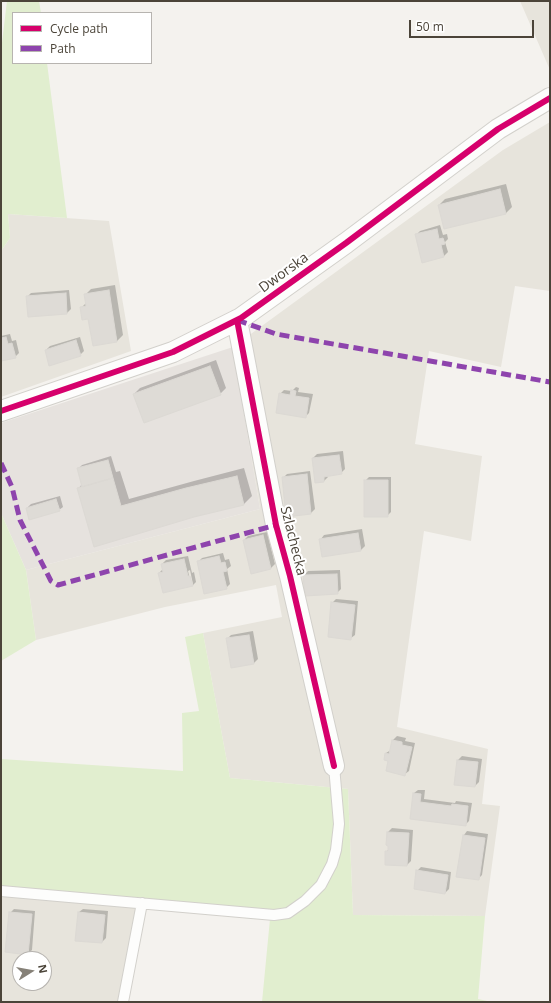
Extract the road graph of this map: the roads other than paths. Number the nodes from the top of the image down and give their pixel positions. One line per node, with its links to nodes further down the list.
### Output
1 (550, 98): 2 (street, Dworska)
2 (237, 320): 3 (street, Dworska); 4 (street, Szlachecka)
3 (1, 411)
4 (334, 766): 6 (lane)
5 (1, 891): 6 (lane)
6 (142, 903): 7 (lane)
7 (123, 1002)

